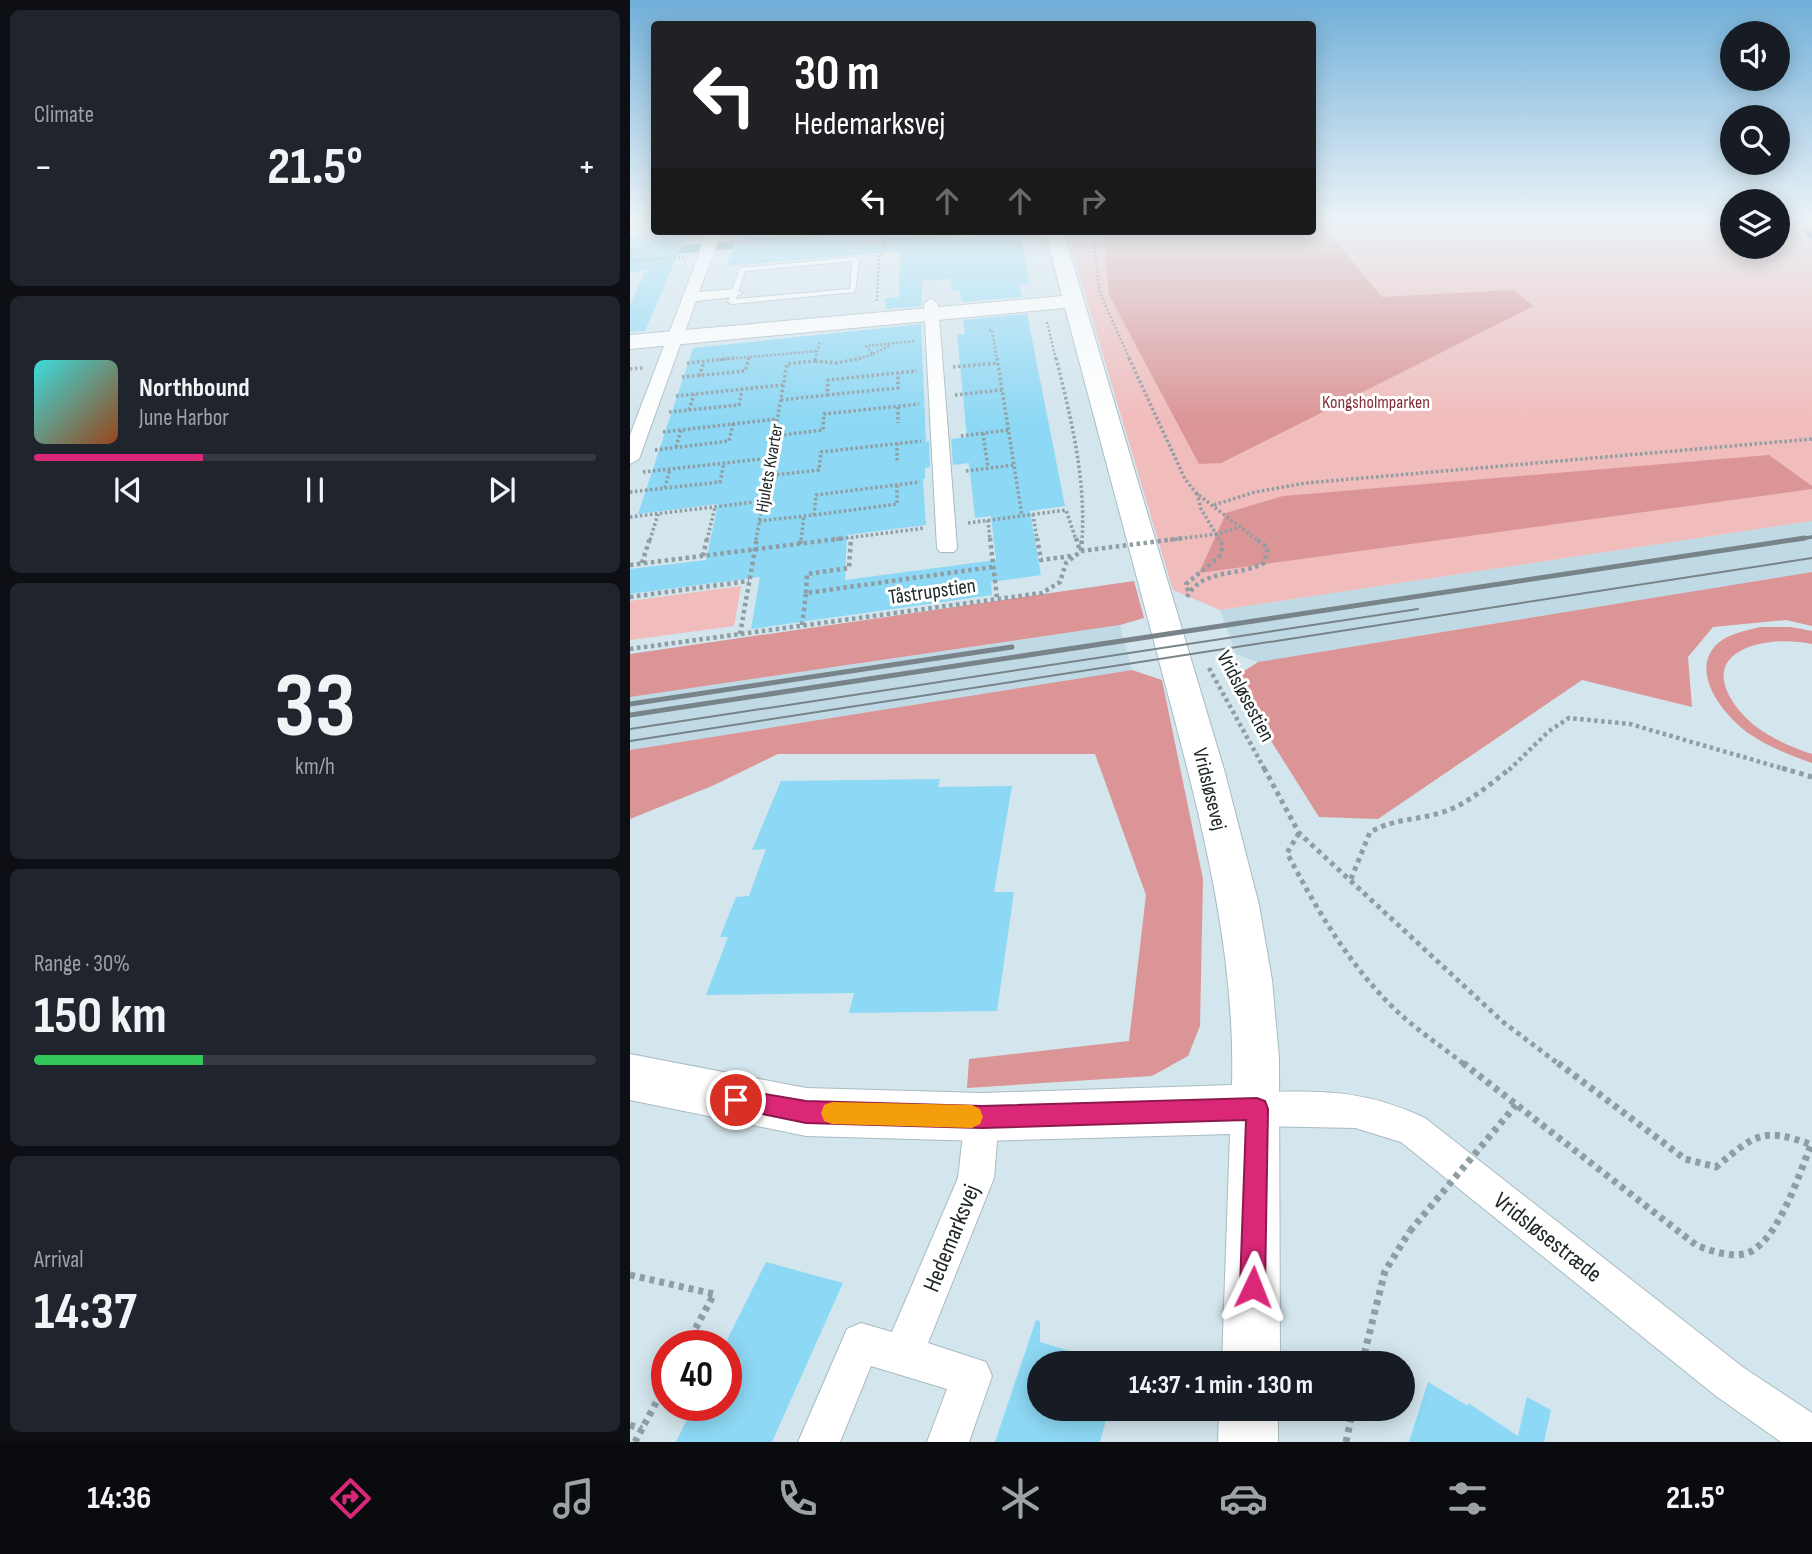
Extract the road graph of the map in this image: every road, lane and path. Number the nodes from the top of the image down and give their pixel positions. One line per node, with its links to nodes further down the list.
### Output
1 (695, 286): 8 (street, bridge)
2 (736, 286): 7 (lane)
3 (853, 286): 7 (lane)
4 (877, 286): 9 (path)
5 (1061, 286): 10 (street, Vridsløsevej)
6 (1099, 286): 67 (path)
7 (734, 293): 8 (street)
8 (691, 297): 13 (street)
9 (877, 302)
10 (1063, 302): 11 (street); 86 (path); 107 (street, Vridsløsevej)
11 (932, 307): 13 (street); 16 (street)
12 (630, 328): 13 (street)
13 (678, 331): 17 (street); 28 (street)
14 (981, 331): 25 (path)
15 (822, 334): 19 (path)
16 (934, 339): 18 (path); 27 (street)
17 (630, 342)
18 (896, 343): 21 (path); 21 (path)
19 (818, 351): 20 (path); 23 (path)
20 (789, 354): 22 (path); 26 (path, Hjulets Kvarter)
21 (873, 354): 23 (path)
22 (749, 357): 24 (path); 30 (path)
23 (815, 361): 26 (path)
24 (704, 362): 28 (path); 30 (path)
25 (998, 363): 27 (path); 33 (path)
26 (787, 364): 31 (path, Hjulets Kvarter)
27 (935, 369): 29 (path); 37 (street)
28 (663, 373): 30 (path); 38 (street)
29 (898, 373): 35 (path); 35 (path)
30 (699, 376)
31 (783, 385): 32 (path); 36 (path, Hjulets Kvarter)
32 (742, 389): 34 (path); 40 (path)
33 (1002, 390): 37 (path); 45 (path)
34 (694, 394): 38 (path); 40 (path)
35 (827, 395): 36 (path)
36 (780, 400): 41 (path, Hjulets Kvarter)
37 (937, 400): 39 (path); 49 (street)
38 (650, 406): 40 (path); 47 (street)
39 (898, 407): 42 (path); 48 (path)
40 (689, 410)
41 (777, 419): 43 (path); 48 (path, Hjulets Kvarter)
42 (898, 423)
43 (733, 424): 44 (path); 52 (path)
44 (681, 430): 47 (path); 52 (path)
45 (1009, 430): 46 (path); 57 (path)
46 (983, 433): 49 (path); 58 (path)
47 (640, 434): 53 (street)
48 (774, 436): 54 (path, Hjulets Kvarter)
49 (939, 438): 51 (path); 63 (street)
50 (1812, 439): 69 (path)
51 (897, 443): 55 (path); 62 (path)
52 (676, 447): 53 (path)
53 (631, 456)
54 (771, 458): 56 (path); 62 (path, Hjulets Kvarter)
55 (897, 461)
56 (724, 463): 59 (path); 65 (path)
57 (1014, 465): 58 (path); 75 (path)
58 (988, 468): 60 (path)
59 (670, 469): 61 (path); 65 (path)
60 (966, 471)
61 (630, 474)
62 (767, 476): 68 (path, Hjulets Kvarter)
63 (942, 479): 64 (path); 79 (street)
64 (897, 485): 72 (path); 72 (path)
65 (665, 488): 66 (path)
66 (630, 492)
67 (1197, 493): 69 (path); 81 (path)
68 (763, 501): 70 (path); 78 (path, Hjulets Kvarter)
69 (1214, 505): 80 (path)
70 (715, 507): 71 (path); 88 (path)
71 (658, 513): 76 (path); 89 (path)
72 (814, 514): 74 (path)
73 (1033, 514): 75 (path); 86 (path); 87 (path)
74 (804, 516): 78 (path); 83 (path)
75 (1022, 516): 77 (path)
76 (630, 517)
77 (988, 520): 79 (path); 91 (path)
78 (759, 521): 85 (path, Hjulets Kvarter)
79 (945, 526): 82 (path); 84 (street)
80 (1239, 528): 81 (path); 93 (path)
81 (1216, 534): 86 (path, bridge); 93 (path)
82 (851, 538): 83 (path); 94 (path)
83 (800, 544): 85 (path)
84 (947, 548)
85 (754, 550): 88 (path); 92 (path, Hjulets Kvarter)
86 (1081, 551): 87 (path)
87 (1073, 555): 96 (path, Tåstrupstien)
88 (703, 556): 89 (path)
89 (642, 563): 90 (path)
90 (630, 565)
91 (992, 567): 94 (path); 96 (path)
92 (749, 581): 95 (path); 99 (path, Hjulets Kvarter)
93 (1189, 592): 97 (path)
94 (806, 593): 98 (path)
95 (630, 597)
96 (997, 598): 98 (path, Tåstrupstien)
97 (1187, 600)
98 (802, 625): 99 (path, Tåstrupstien)
99 (740, 634): 100 (path, Tåstrupstien)
100 (630, 649)
101 (1207, 664): 103 (path, Vridsløsestien)
102 (1812, 777): 104 (path)
103 (1299, 833): 104 (path, Vridsløsestien); 106 (path)
104 (1351, 879): 109 (path, Vridsløsestien)
105 (630, 1077): 108 (street)
106 (1516, 1105): 109 (path); 113 (path, bridge)
107 (1257, 1109): 108 (street); 112 (street, Vridsløsevej); 120 (street, Vridsløsestræde)
108 (982, 1117): 114 (street, Hedemarksvej)
109 (1812, 1145)
110 (630, 1275): 111 (path)
111 (695, 1330)
112 (1251, 1351)
113 (1365, 1351)
114 (903, 1355): 122 (street); 123 (street)
115 (651, 1412): 119 (path)
116 (1249, 1421): 124 (street)
117 (1350, 1421): 125 (path)
118 (630, 1425): 119 (path)
119 (642, 1429): 121 (path)
120 (1812, 1438)
121 (635, 1442)
122 (818, 1442)
123 (948, 1442)
124 (1248, 1442)
125 (1346, 1442)

